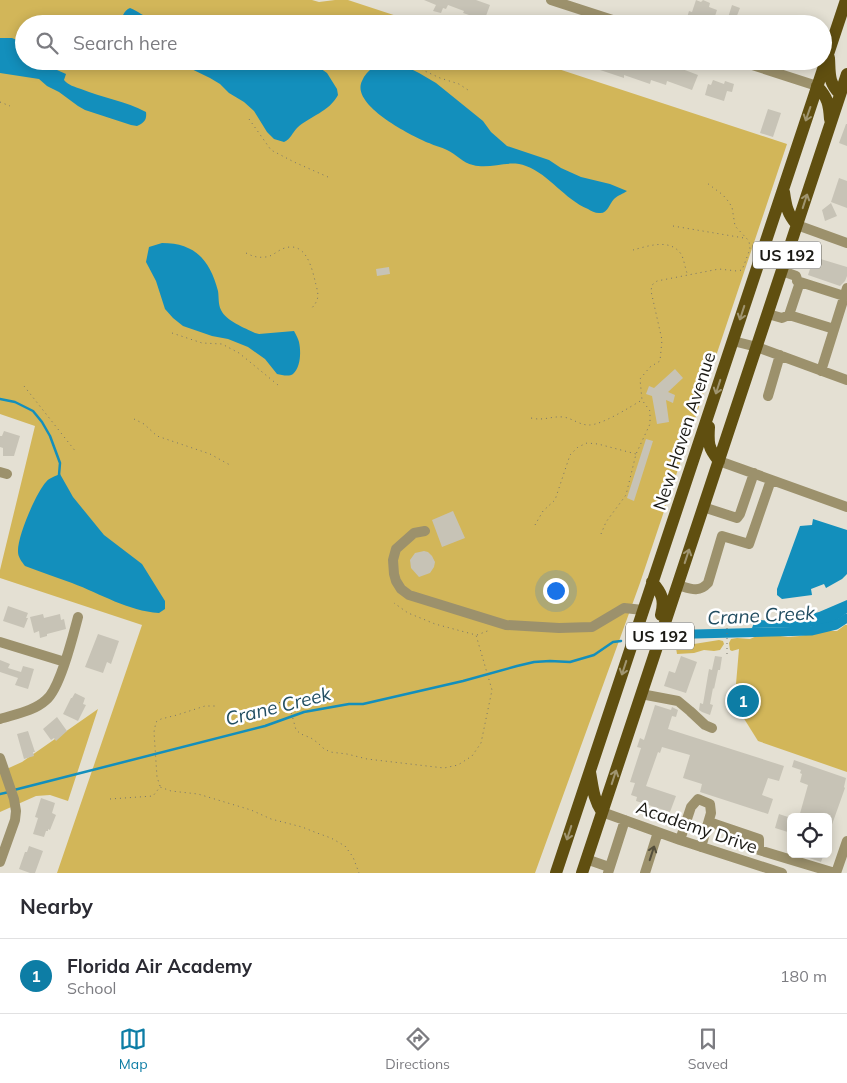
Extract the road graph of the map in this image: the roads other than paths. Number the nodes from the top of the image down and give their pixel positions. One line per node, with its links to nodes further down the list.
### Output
1 (551, 0): 3 (street)
2 (846, 0): 4 (main road, New Haven Avenue / US 192)
3 (597, 15)
4 (832, 42)
5 (768, 70): 9 (street)
6 (822, 70): 9 (main road, New Haven Avenue / US 192)
7 (830, 70): 10 (main road)
8 (847, 74): 10 (main road, US 192)
9 (817, 86): 11 (main road); 12 (main road, New Haven Avenue / US 192, one-way to 12)
10 (844, 95): 11 (main road, US 192)
11 (830, 124): 13 (main road, US 192, one-way to 11)
12 (784, 187): 13 (main road); 21 (main road, New Haven Avenue / US 192, one-way to 21)
13 (797, 225): 14 (street); 15 (main road, US 192)
14 (847, 244)
15 (782, 271): 16 (street); 18 (main road, US 192)
16 (797, 281): 17 (street); 19 (street)
17 (846, 292): 20 (street)
18 (768, 314): 19 (street); 22 (main road, US 192)
19 (789, 315): 20 (street)
20 (834, 329): 24 (street)
21 (733, 341): 22 (street); 27 (main road, New Haven Avenue / US 192, one-way to 27)
22 (756, 347): 23 (street); 28 (main road, US 192)
23 (780, 355): 24 (street); 26 (street)
24 (820, 370): 25 (street)
25 (847, 380)
26 (768, 396)
27 (710, 410): 28 (main road); 34 (main road, New Haven Avenue / US 192)
28 (719, 460): 29 (street); 31 (main road, US 192)
29 (754, 474): 30 (street); 31 (street)
30 (771, 480): 32 (street); 35 (street)
31 (703, 507): 35 (main road, US 192, one-way to 31)
32 (847, 507)
33 (425, 531): 36 (street)
34 (652, 582): 36 (main road, New Haven Avenue / US 192); 41 (main road)
35 (677, 585): 40 (main road, US 192)
36 (643, 610): 45 (main road, New Haven Avenue / US 192, one-way to 45)
37 (78, 618): 39 (street)
38 (0, 642): 39 (street)
39 (65, 662): 42 (street)
40 (641, 694): 41 (main road, US 192); 43 (street)
41 (636, 709): 46 (main road, US 192, one-way to 41)
42 (0, 719)
43 (712, 728)
44 (0, 758): 53 (street)
45 (590, 770): 46 (main road); 56 (main road, New Haven Avenue / US 192, one-way to 56)
46 (602, 812): 47 (street, Academy Drive); 54 (main road, US 192)
47 (625, 820): 49 (street, Academy Drive); 55 (street)
48 (709, 822): 50 (street); 52 (street); 60 (street)
49 (658, 832): 50 (street, Academy Drive); 58 (street, one-way to 49)
50 (680, 840): 52 (street, Academy Drive)
51 (847, 841): 60 (street)
52 (701, 847): 59 (street, Academy Drive)
53 (1, 858)
54 (586, 859): 55 (street); 57 (main road, US 192)
55 (609, 870)
56 (556, 873)
57 (582, 873)
58 (645, 873)
59 (782, 873)
60 (835, 873)

